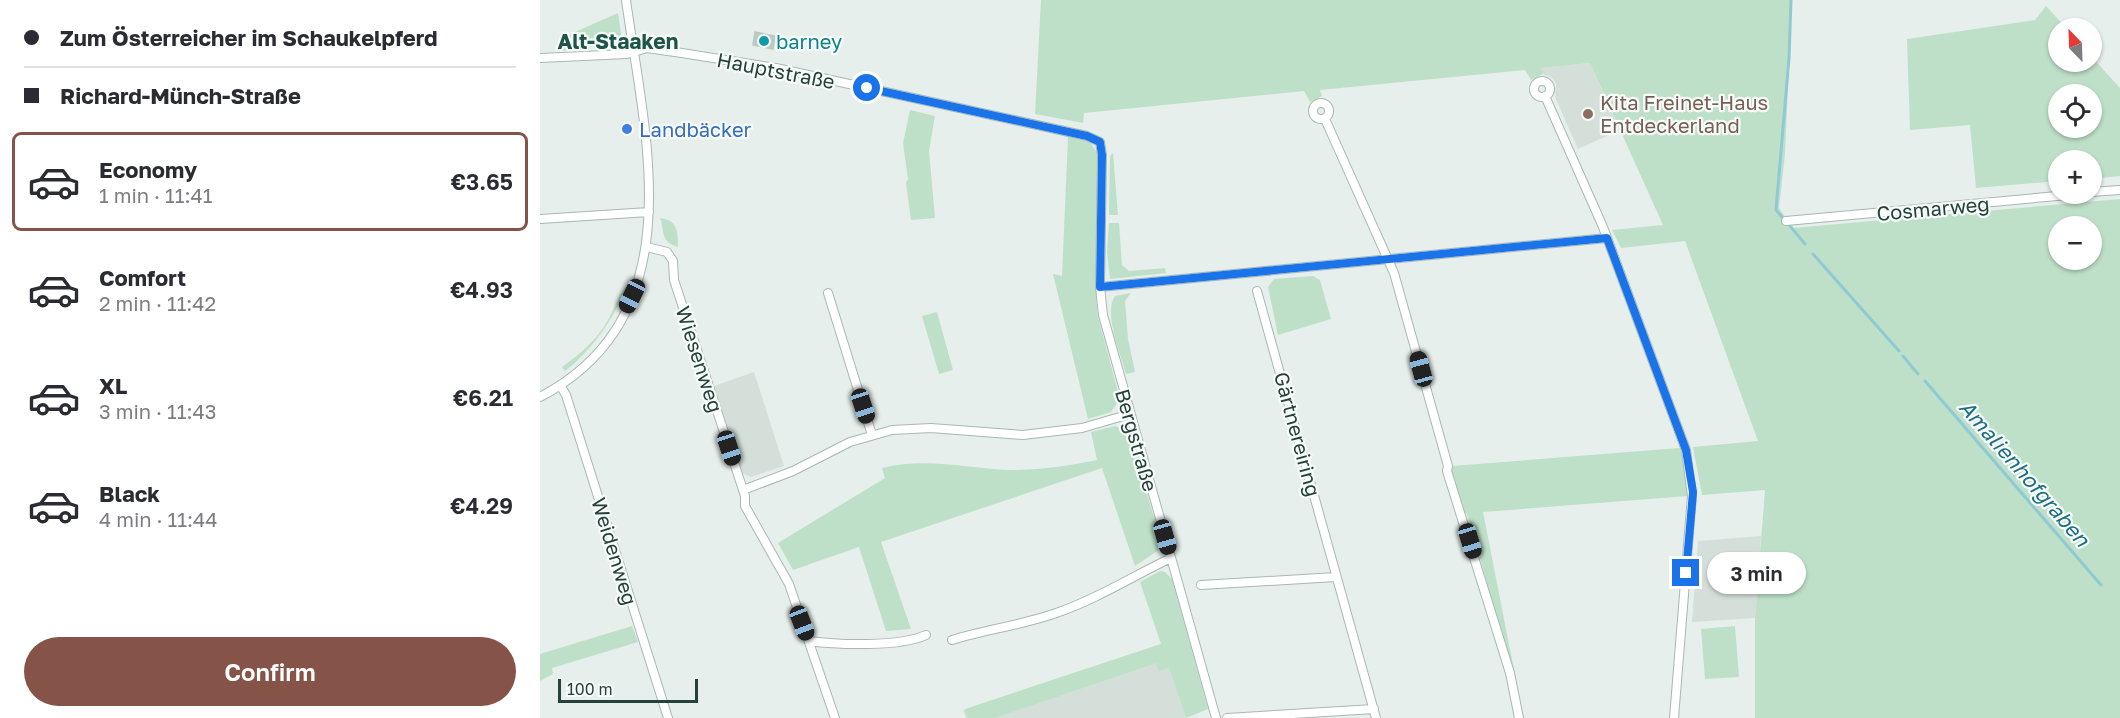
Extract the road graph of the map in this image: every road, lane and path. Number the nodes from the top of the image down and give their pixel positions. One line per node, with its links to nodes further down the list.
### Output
1 (627, 0): 2 (street)
2 (634, 52): 3 (street, Hauptstraße); 6 (street, Hauptstraße); 10 (street)
3 (540, 58)
4 (1545, 96): 13 (street)
5 (1325, 118): 15 (street)
6 (1102, 155): 16 (street, Bergstraße)
7 (2120, 190): 8 (street)
8 (2102, 191)
9 (2048, 197): 12 (street, Cosmarweg)
10 (650, 212): 11 (street); 14 (street)
11 (540, 219)
12 (1786, 221)
13 (1607, 238): 15 (street); 37 (street)
14 (647, 247): 19 (street); 23 (street, Wiesenweg)
15 (1389, 259): 16 (street); 36 (street)
16 (1100, 287): 21 (street, Bergstraße)
17 (1257, 291): 25 (street, Gärtnereiring)
18 (828, 293): 22 (street)
19 (560, 385): 20 (street); 32 (street, Weidenweg)
20 (540, 397)
21 (1130, 414): 22 (street); 24 (street, Bergstraße)
22 (872, 435): 23 (street)
23 (743, 490): 29 (street, Wiesenweg)
24 (1171, 558): 28 (street); 31 (street, Bergstraße)
25 (1336, 577): 26 (street); 30 (street, Gärtnereiring)
26 (1201, 585)
27 (926, 635): 29 (street)
28 (952, 640)
29 (809, 641): 33 (street, Wiesenweg)
30 (1374, 709): 34 (street); 35 (street, Gärtnereiring)
31 (1218, 717)
32 (668, 718)
33 (835, 718)
34 (1227, 718)
35 (1376, 718)
36 (1519, 718)
37 (1674, 718)

